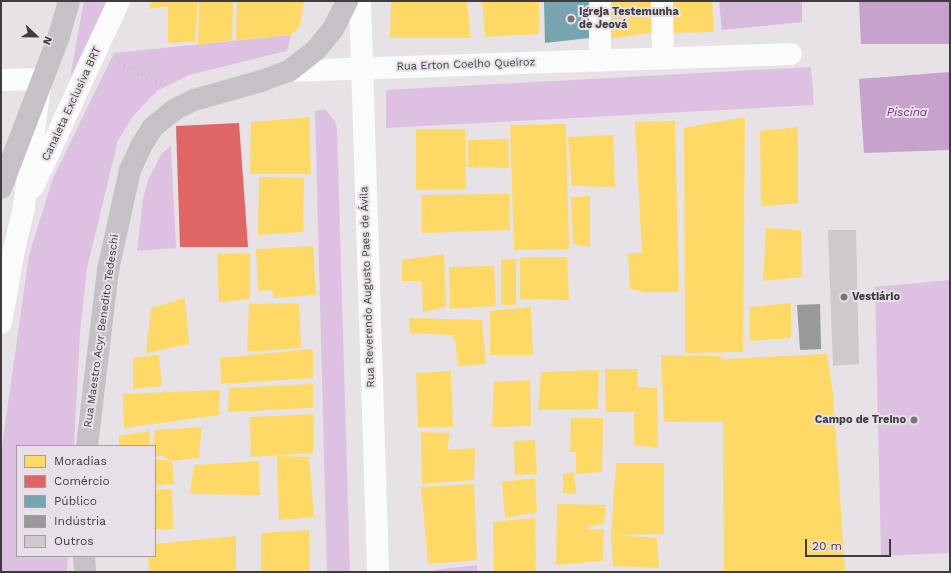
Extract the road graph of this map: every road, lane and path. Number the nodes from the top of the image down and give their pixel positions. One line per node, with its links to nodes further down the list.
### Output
1 (69, 1): 13 (main road)
2 (119, 1): 7 (street, Canaleta Exclusiva BRT)
3 (347, 1): 12 (main road)
4 (360, 1): 11 (street, Rua Reverendo Augusto Paes de Ávila)
5 (600, 1): 10 (street)
6 (662, 1): 9 (street)
7 (97, 52): 15 (path); 18 (street, Canaleta Exclusiva BRT)
8 (791, 54): 9 (street, Rua Erton Coelho Queiroz)
9 (663, 59): 10 (street, Rua Erton Coelho Queiroz)
10 (600, 61): 11 (street, Rua Erton Coelho Queiroz)
11 (362, 69): 12 (street, Rua Erton Coelho Queiroz); 23 (street, Rua Reverendo Augusto Paes de Ávila)
12 (289, 71): 15 (main road, Rua Erton Coelho Queiroz)
13 (41, 79): 14 (street); 17 (main road); 18 (street, Canaleta Exclusiva BRT)
14 (1, 80)
15 (194, 100): 16 (main road, Rua Erton Coelho Queiroz)
16 (153, 127): 20 (main road, Rua Maestro Acyr Benedito Tedeschi)
17 (1, 188)
18 (24, 207): 19 (street, Canaleta Exclusiva BRT)
19 (1, 324)
20 (87, 445)
21 (84, 557): 22 (main road)
22 (85, 572)
23 (378, 572)

